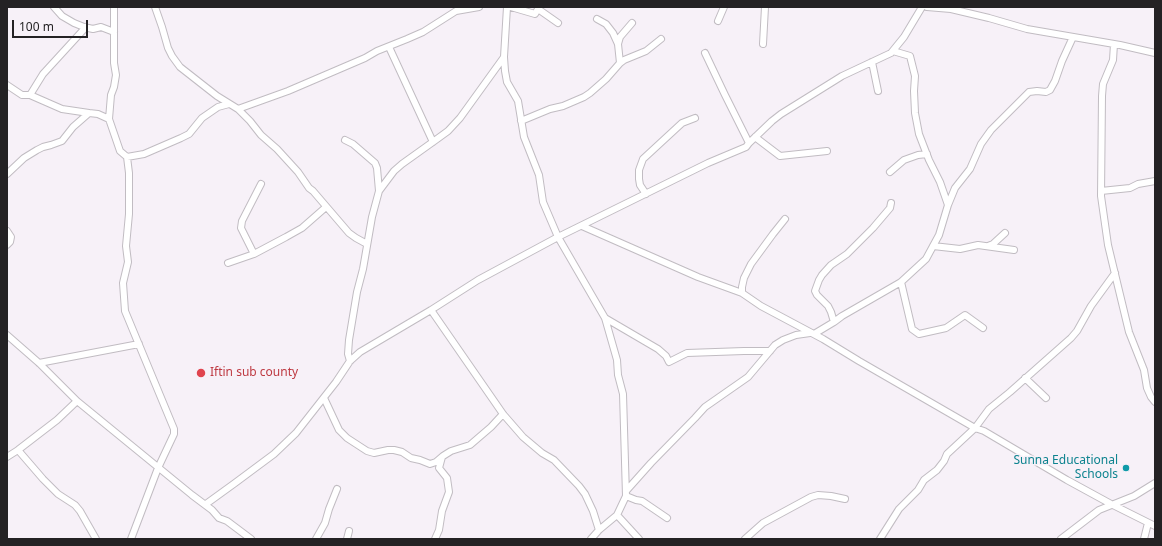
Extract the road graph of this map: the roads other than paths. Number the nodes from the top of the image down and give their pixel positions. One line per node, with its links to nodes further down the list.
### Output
1 (54, 7): 15 (street)
2 (114, 7): 16 (street)
3 (155, 7): 32 (street)
4 (479, 7): 22 (street)
5 (507, 7): 26 (street)
6 (511, 7): 14 (street)
7 (724, 7): 12 (street)
8 (765, 7): 20 (street)
9 (922, 7): 23 (street)
10 (927, 7): 17 (street)
11 (597, 19): 19 (street)
12 (718, 21)
13 (632, 23): 19 (street)
14 (558, 24)
15 (86, 27): 16 (street); 31 (street)
16 (114, 32): 36 (street)
17 (1073, 37): 21 (street); 53 (street)
18 (661, 39): 28 (street)
19 (618, 44): 28 (street)
20 (764, 44)
21 (1114, 44): 24 (street); 50 (street)
22 (389, 47): 33 (street); 40 (street)
23 (893, 51): 27 (street); 43 (street)
24 (1154, 52)
25 (705, 53): 41 (street)
26 (504, 57): 37 (street); 40 (street)
27 (872, 62): 30 (street); 38 (street)
28 (620, 63): 37 (street)
29 (7, 85): 31 (street)
30 (878, 91)
31 (30, 95): 34 (street)
32 (230, 104): 33 (street); 44 (street)
33 (238, 109): 54 (street)
34 (89, 113): 36 (street); 46 (street)
35 (695, 118): 51 (street)
36 (109, 119): 44 (street)
37 (521, 121): 59 (street)
38 (755, 137): 41 (street); 42 (street)
39 (345, 140): 49 (street)
40 (433, 142): 49 (street)
41 (749, 143): 51 (street)
42 (827, 150)
43 (927, 154): 45 (street); 53 (street)
44 (126, 157): 76 (street)
45 (890, 172)
46 (7, 174)
47 (1155, 181): 50 (street)
48 (261, 184): 65 (street)
49 (379, 191): 60 (street)
50 (1101, 191): 67 (street)
51 (646, 194): 56 (street)
52 (891, 203): 72 (street)
53 (948, 205): 62 (street)
54 (326, 207): 60 (street); 65 (street)
55 (786, 219): 69 (street)
56 (582, 226): 59 (street); 69 (street)
57 (7, 231): 61 (street)
58 (1005, 233): 63 (street)
59 (558, 237): 70 (street); 71 (street)
60 (367, 244): 78 (street)
61 (7, 245)
62 (933, 246): 63 (street); 68 (street)
63 (988, 246): 64 (street)
64 (1014, 250)
65 (254, 254): 66 (street)
66 (228, 263)
67 (1115, 273): 80 (street); 84 (street)
68 (901, 282): 72 (street); 73 (street)
69 (742, 293): 74 (street)
70 (431, 310): 78 (street); 85 (street)
71 (606, 318): 77 (street); 93 (street)
72 (834, 322): 74 (street)
73 (983, 328)
74 (812, 333): 77 (street); 86 (street)
75 (7, 335): 79 (street)
76 (139, 344): 79 (street); 90 (street)
77 (770, 351): 93 (street)
78 (350, 361): 81 (street)
79 (40, 363): 83 (street)
80 (1025, 378): 82 (street); 86 (street)
81 (324, 398): 88 (street); 95 (street)
82 (1046, 398)
83 (77, 401): 87 (street); 90 (street)
84 (1155, 402)
85 (503, 414): 88 (street); 101 (street)
86 (975, 428): 96 (street); 112 (street)
87 (18, 450): 89 (street); 103 (street)
88 (443, 456): 108 (street)
89 (7, 457)
90 (158, 468): 95 (street); 104 (street)
91 (1155, 483): 96 (street)
92 (337, 489): 106 (street)
93 (626, 494): 97 (street); 98 (street)
94 (845, 499): 111 (street)
95 (206, 504): 105 (street)
96 (1112, 504): 99 (street); 113 (street)
97 (617, 515): 101 (street); 110 (street)
98 (667, 518)
99 (1148, 523): 100 (street); 114 (street)
100 (1155, 526)
101 (599, 530): 109 (street)
102 (349, 531): 107 (street)
103 (93, 538)
104 (130, 539)
105 (251, 539)
106 (316, 539)
107 (347, 539)
108 (435, 539)
109 (591, 539)
110 (639, 539)
111 (745, 539)
112 (880, 539)
113 (1061, 539)
114 (1144, 539)

